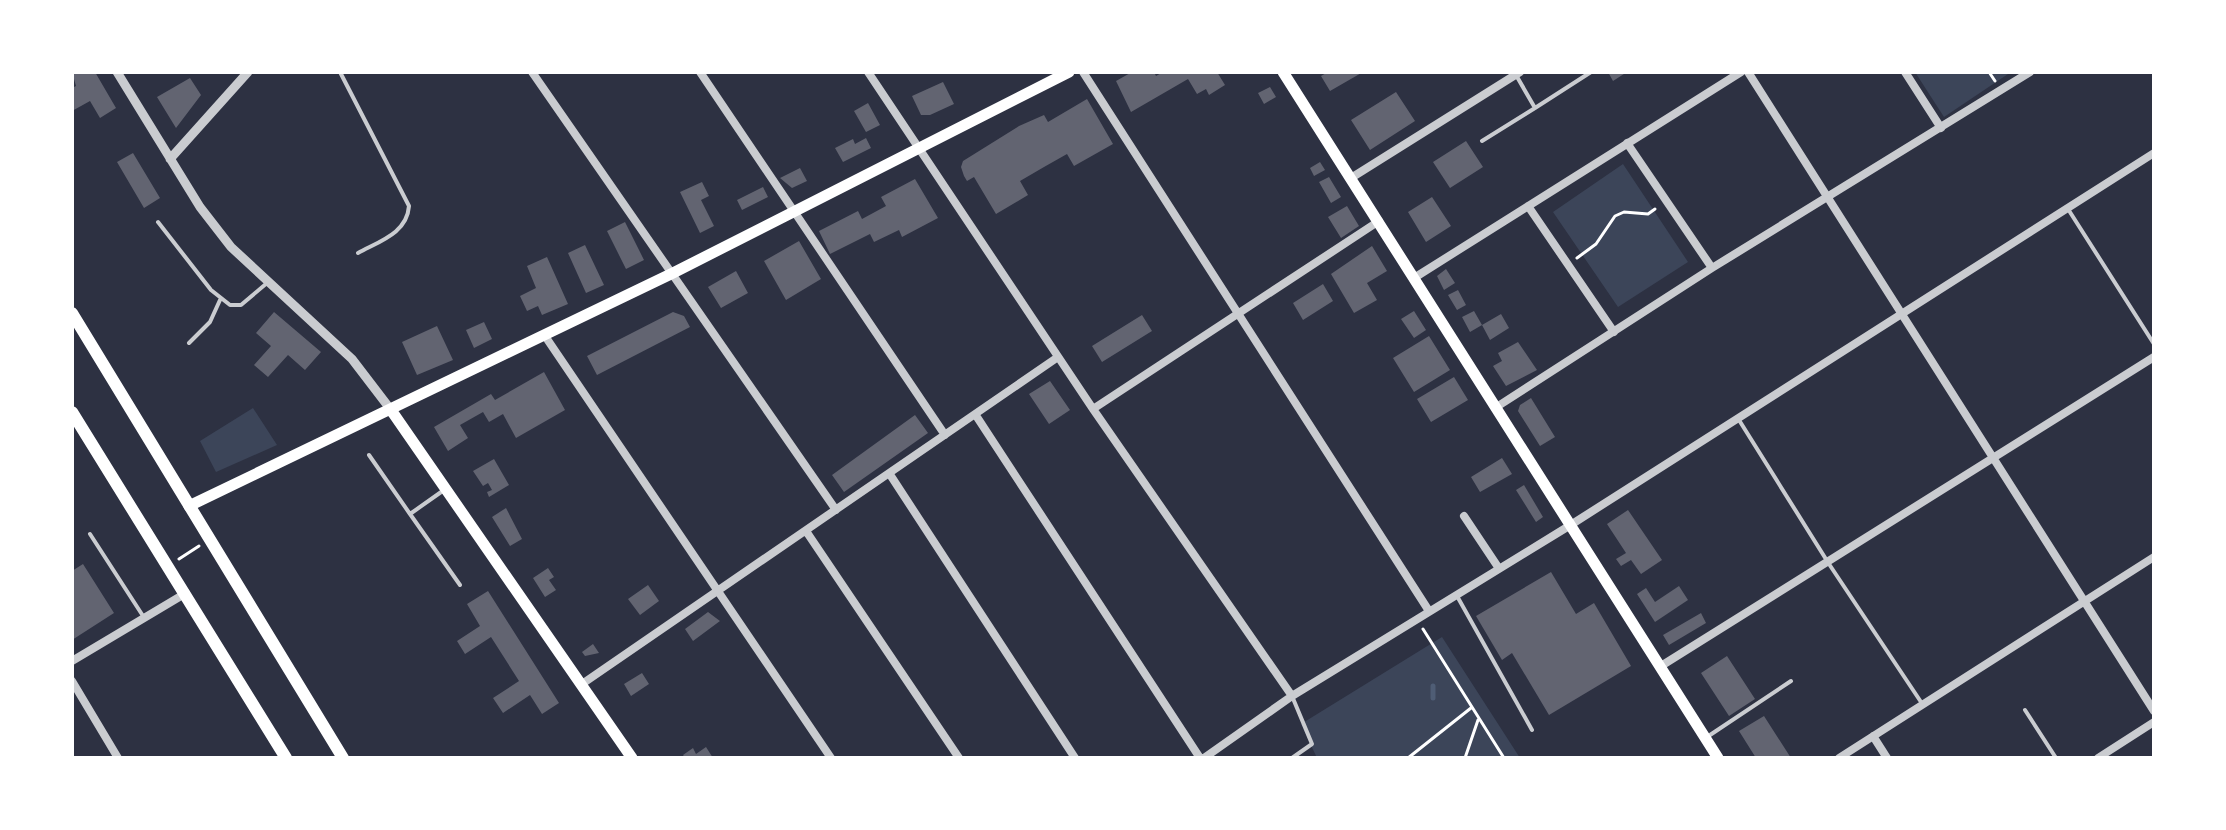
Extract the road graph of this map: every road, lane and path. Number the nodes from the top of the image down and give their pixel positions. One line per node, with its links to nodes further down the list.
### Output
1 (117, 72): 24 (street)
2 (340, 72): 33 (lane)
3 (532, 72): 36 (street)
4 (700, 72): 30 (street)
5 (868, 72): 22 (street)
6 (1069, 72): 22 (main road)
7 (1083, 72): 41 (street)
8 (1283, 72): 25 (main road)
9 (1591, 72): 18 (lane)
10 (1741, 72): 21 (street)
11 (1748, 72): 26 (street)
12 (1905, 72): 19 (street)
13 (1957, 72): 14 (path)
14 (1982, 72)
15 (2030, 72): 19 (street)
16 (243, 73): 24 (street)
17 (1518, 73): 18 (lane); 25 (street)
18 (1535, 108): 20 (lane)
19 (1941, 128): 26 (street)
20 (1482, 141)
21 (1627, 143): 27 (street); 28 (street)
22 (918, 149): 30 (main road); 47 (street)
23 (2154, 153): 29 (street)
24 (170, 159): 38 (street)
25 (1351, 178): 31 (main road)
26 (1828, 199): 35 (street); 42 (street)
27 (1667, 202): 34 (path); 35 (street)
28 (1528, 206): 34 (street); 37 (street)
29 (2067, 207): 42 (street); 46 (lane)
30 (793, 213): 36 (main road); 55 (street)
31 (1379, 221): 37 (main road); 41 (street)
32 (158, 222): 39 (lane)
33 (358, 253)
34 (1568, 265): 43 (street)
35 (1712, 268): 43 (street)
36 (673, 273): 44 (main road); 61 (street)
37 (1414, 278): 49 (main road)
38 (267, 283): 39 (lane); 51 (street)
39 (220, 300): 45 (lane)
40 (72, 313): 60 (main road)
41 (1240, 314): 50 (street); 77 (street)
42 (1901, 315): 54 (street); 57 (street)
43 (1614, 332): 49 (street)
44 (545, 336): 51 (main road); 74 (street)
45 (189, 343)
46 (2154, 344)
47 (1058, 357): 50 (street); 53 (street)
48 (2154, 357): 57 (street)
49 (1495, 408): 64 (main road)
50 (1093, 409): 85 (street)
51 (391, 410): 59 (main road); 60 (main road)
52 (72, 412): 73 (main road)
53 (975, 414): 55 (street); 102 (street)
54 (1737, 418): 64 (street); 70 (lane)
55 (945, 435): 58 (street)
56 (369, 455): 62 (lane)
57 (1992, 459): 70 (street); 76 (street)
58 (889, 473): 61 (street); 101 (street)
59 (446, 489): 62 (lane); 84 (main road)
60 (189, 506): 97 (main road)
61 (836, 510): 65 (street)
62 (410, 514): 72 (lane)
63 (1464, 516): 71 (street)
64 (1569, 526): 71 (street); 81 (main road)
65 (806, 531): 74 (street); 100 (street)
66 (90, 534): 78 (lane)
67 (198, 546): 69 (path)
68 (2154, 557): 76 (street)
69 (177, 561)
70 (1829, 564): 81 (street); 86 (lane)
71 (1498, 567): 75 (street)
72 (460, 585)
73 (186, 593): 78 (street); 96 (main road)
74 (717, 593): 84 (street); 99 (street)
75 (1456, 594): 77 (street); 92 (lane)
76 (2084, 602): 86 (street); 89 (street)
77 (1429, 611): 79 (street)
78 (144, 618): 80 (street)
79 (1416, 619): 85 (street); 87 (path)
80 (72, 661)
81 (1661, 666): 94 (main road)
82 (72, 681): 95 (street)
83 (1791, 681): 94 (lane)
84 (582, 684): 98 (main road)
85 (1292, 696): 102 (street); 103 (lane)
86 (1923, 705): 93 (street)
87 (1471, 707): 90 (path); 104 (path)
88 (2025, 710): 110 (lane)
89 (2154, 711)
90 (1478, 718): 105 (path); 106 (path)
91 (2154, 722): 111 (street)
92 (1532, 730)
93 (1873, 736): 108 (street); 109 (street)
94 (1705, 738): 107 (main road)
95 (118, 758)
96 (286, 758)
97 (343, 758)
98 (632, 758)
99 (831, 758)
100 (959, 758)
101 (1075, 758)
102 (1202, 758)
103 (1292, 758)
104 (1408, 758)
105 (1465, 758)
106 (1504, 758)
107 (1718, 758)
108 (1839, 758)
109 (1887, 758)
110 (2056, 758)
111 (2098, 758)

